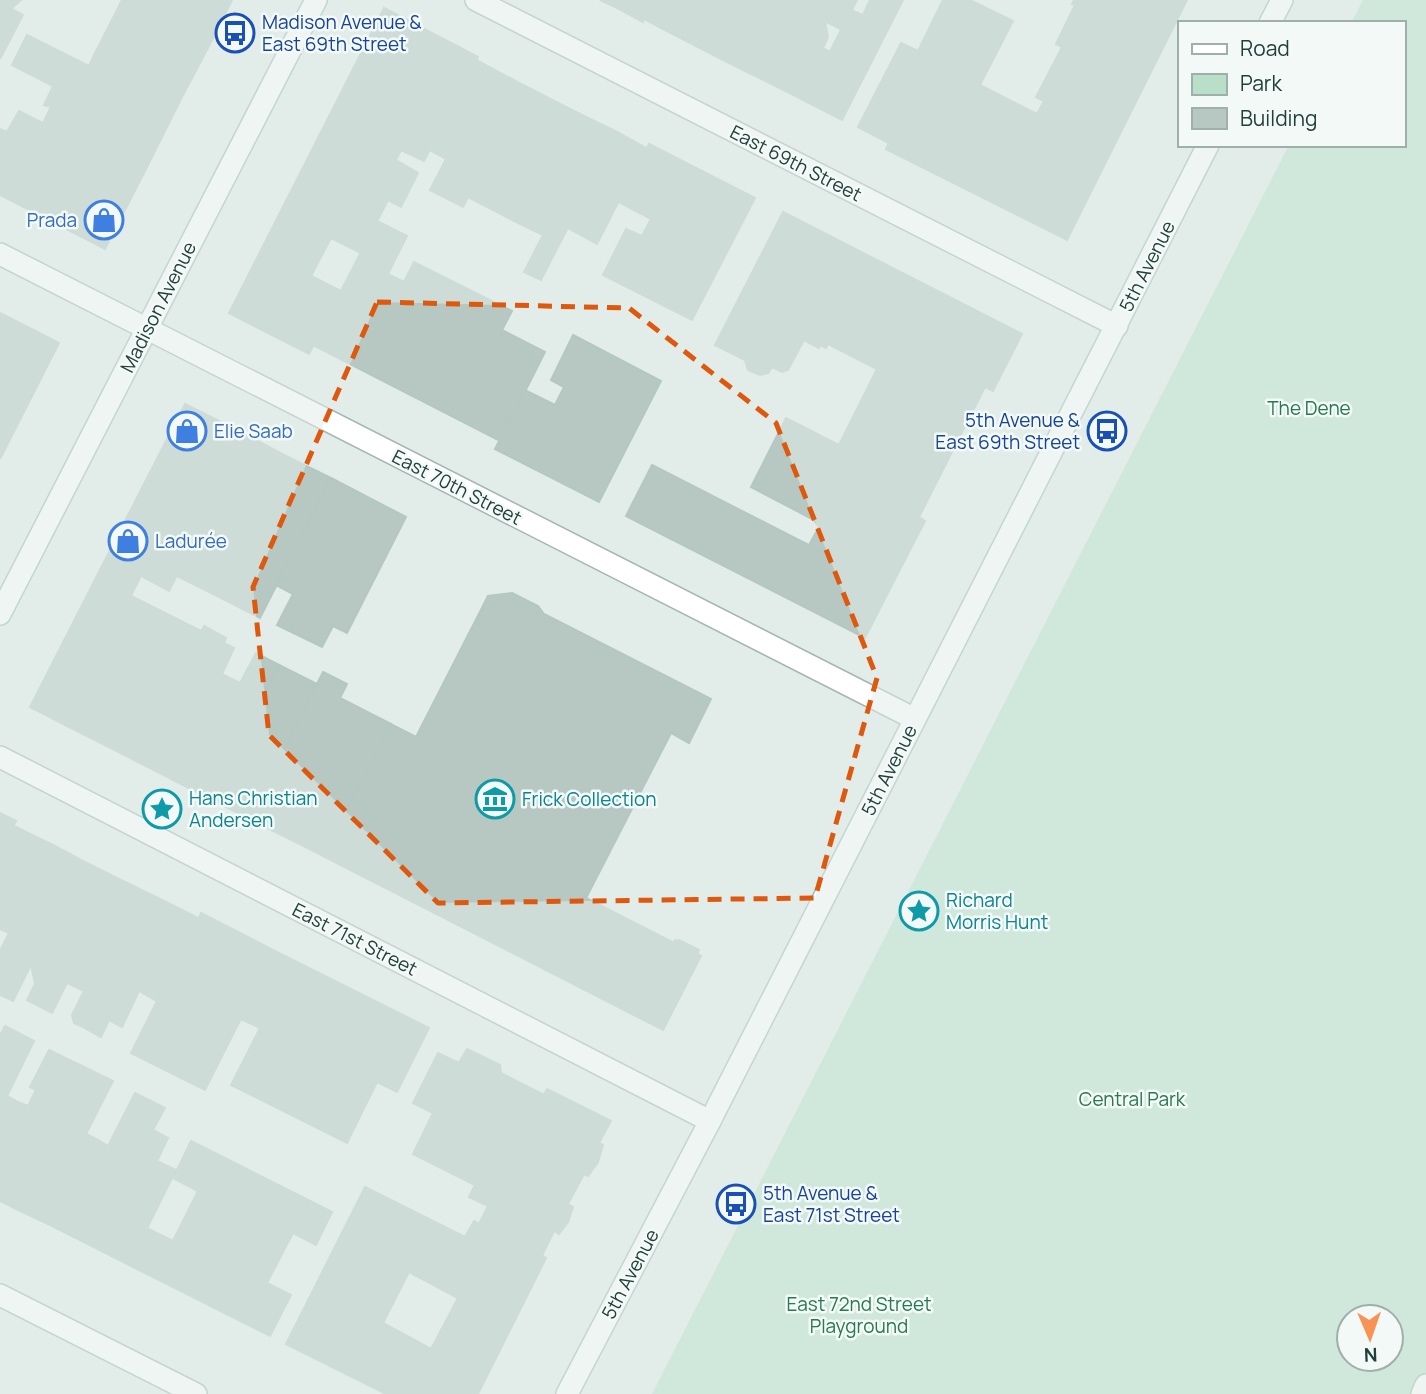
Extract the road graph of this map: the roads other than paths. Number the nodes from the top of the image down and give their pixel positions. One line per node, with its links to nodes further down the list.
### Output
1 (316, 0): 8 (street, Madison Avenue)
2 (476, 0): 7 (street, East 69th Street)
3 (1282, 0): 4 (street)
4 (1271, 21)
5 (1207, 147): 7 (street, 5th Avenue)
6 (0, 254): 8 (street, East 70th Street)
7 (1117, 326): 10 (street, 5th Avenue)
8 (147, 330): 9 (street, Madison Avenue); 10 (street, East 70th Street)
9 (0, 614)
10 (915, 719): 12 (street, 5th Avenue)
11 (0, 757): 12 (street, East 71st Street)
12 (710, 1121): 16 (street, 5th Avenue)
13 (0, 1295): 15 (street)
14 (1426, 1385): 17 (street)
15 (196, 1394)
16 (567, 1394)
17 (1422, 1394)

